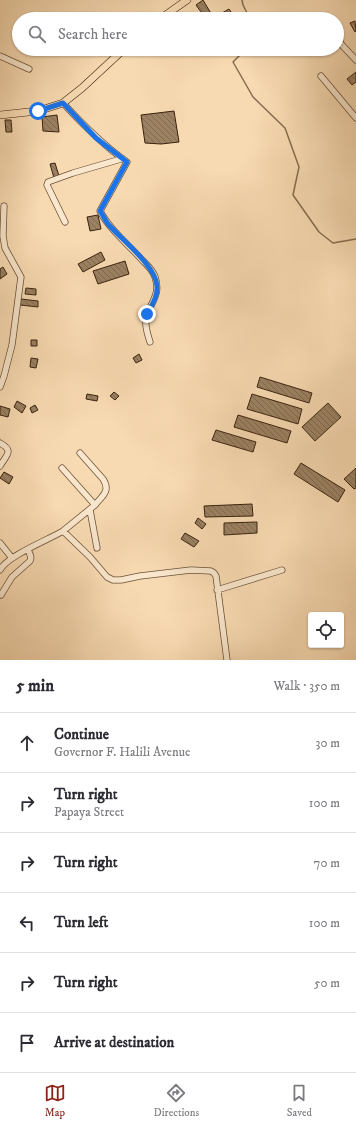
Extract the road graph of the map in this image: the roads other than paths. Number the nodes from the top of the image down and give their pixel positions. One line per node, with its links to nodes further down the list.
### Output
1 (187, 0): 2 (main road)
2 (170, 12)
3 (344, 47): 6 (street)
4 (0, 56): 7 (street)
5 (116, 56): 9 (main road)
6 (356, 60)
7 (29, 69)
8 (321, 76): 11 (street)
9 (63, 103): 10 (main road); 12 (street)
10 (0, 115)
11 (356, 118)
12 (122, 158): 14 (street); 15 (street)
13 (4, 206): 16 (street)
14 (65, 222)
15 (150, 342)
16 (2, 375): 17 (street)
17 (0, 387)
18 (0, 443): 20 (street)
19 (80, 453): 22 (street)
20 (0, 466)
21 (62, 468): 22 (street)
22 (95, 505): 23 (street)
23 (90, 510): 24 (street); 26 (street)
24 (63, 531): 27 (street); 31 (street)
25 (0, 543): 28 (street)
26 (97, 548)
27 (28, 550): 28 (street); 32 (street)
28 (12, 558): 29 (street)
29 (0, 570)
30 (282, 570): 31 (street)
31 (217, 590): 33 (street)
32 (1, 595)
33 (227, 660)

